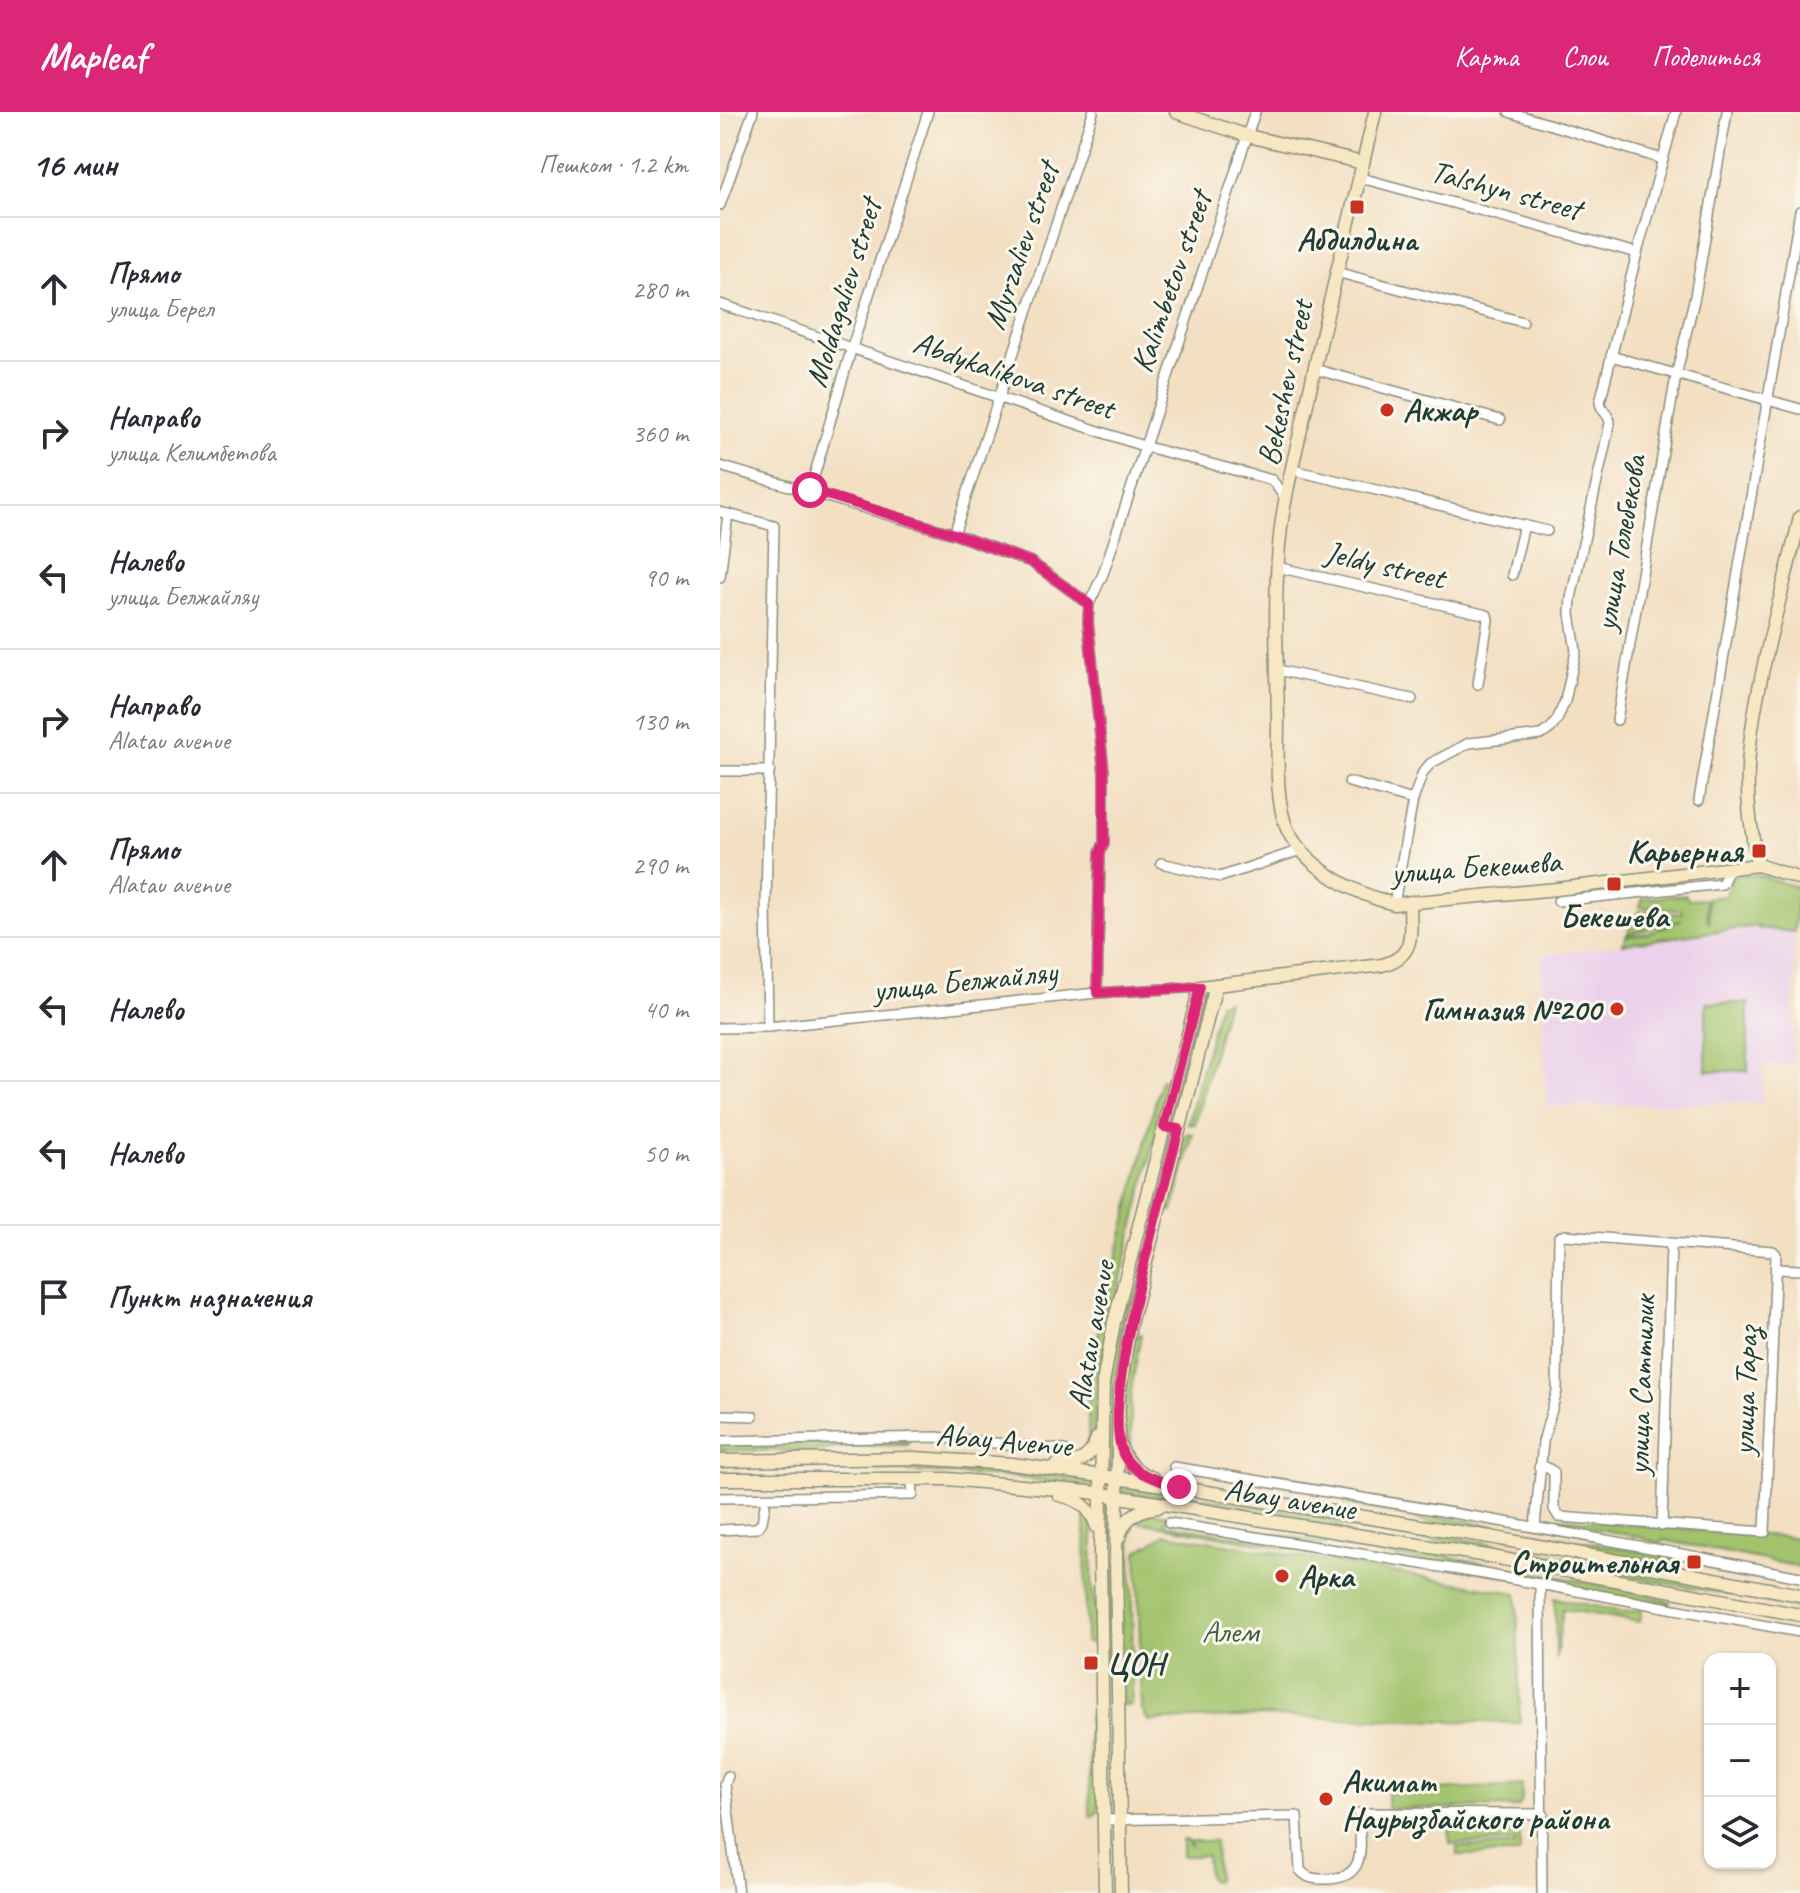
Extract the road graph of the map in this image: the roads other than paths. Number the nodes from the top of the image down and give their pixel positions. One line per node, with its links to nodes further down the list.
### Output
1 (753, 112): 14 (street)
2 (928, 112): 20 (street, Moldagaliev street)
3 (1093, 112): 24 (street, Myrzaliev street)
4 (1176, 112): 10 (main road)
5 (1255, 112): 10 (street, Kalimbetov street)
6 (1375, 112): 12 (main road, Bekeshev street)
7 (1509, 112): 11 (street)
8 (1676, 112): 11 (street)
9 (1727, 112): 23 (street, улица Толебекова)
10 (1248, 136): 12 (main road); 28 (street, Kalimbetov street)
11 (1662, 159): 16 (street)
12 (1363, 163): 13 (main road, Bekeshev street)
13 (1361, 178): 16 (street, Talshyn street); 17 (main road, Bekeshev street)
14 (720, 205)
15 (1800, 211): 25 (street)
16 (1637, 253): 21 (street)
17 (1336, 272): 19 (street); 22 (main road, Bekeshev street)
18 (720, 304): 20 (street, Abdykalikova street)
19 (1523, 322)
20 (852, 347): 24 (street, Abdykalikova street); 31 (street, Moldagaliev street)
21 (1611, 356): 23 (street); 49 (street, улица Толебекова)
22 (1314, 369): 27 (street); 30 (main road, Bekeshev street)
23 (1676, 376): 25 (street); 45 (street, улица Толебекова)
24 (998, 396): 28 (street, Abdykalikova street); 37 (street, Myrzaliev street)
25 (1766, 400): 26 (street); 50 (street)
26 (1800, 409)
27 (1500, 420)
28 (1143, 446): 32 (street, Abdykalikova street); 41 (street, Kalimbetov street)
29 (720, 466): 31 (street)
30 (1293, 470): 32 (main road, Bekeshev street); 35 (street)
31 (810, 490): 37 (street)
32 (1286, 499): 38 (main road, Bekeshev street)
33 (724, 513): 40 (street); 47 (street)
34 (1800, 517): 53 (main road)
35 (1524, 525): 36 (street); 39 (street)
36 (1547, 531)
37 (954, 534): 41 (street)
38 (1277, 567): 42 (main road, Bekeshev street); 43 (street, Jeldy street)
39 (1512, 575)
40 (720, 577)
41 (1089, 604): 61 (street)
42 (1277, 670): 44 (street); 51 (main road, улица Бекешева)
43 (1478, 684)
44 (1412, 699)
45 (1617, 720)
46 (720, 771): 47 (street)
47 (770, 771): 62 (street)
48 (1349, 782): 49 (street)
49 (1413, 800): 58 (street)
50 (1699, 800)
51 (1301, 850): 52 (street); 58 (main road, улица Бекешева)
52 (1161, 863)
53 (1758, 865): 54 (main road, улица Бекешева); 55 (main road)
54 (1730, 867): 56 (street); 57 (main road, улица Бекешева)
55 (1800, 879)
56 (1558, 901)
57 (1410, 902): 58 (main road, улица Бекешева); 59 (main road, улица Белжайляу)
58 (1394, 904)
59 (1216, 985): 60 (main road, улица Белжайляу); 65 (main road, Alatau avenue)
60 (1200, 987): 61 (street, улица Белжайляу); 64 (main road, Alatau avenue)
61 (1097, 993): 62 (street, улица Белжайляу)
62 (768, 1027): 63 (street, улица Белжайляу)
63 (720, 1028)
64 (1164, 1127): 65 (main road); 69 (main road, Alatau avenue)
65 (1179, 1129): 70 (main road, Alatau avenue)
66 (1671, 1245): 67 (street, улица Тараз); 81 (street); 98 (street, улица Саттилик)
67 (1776, 1269): 68 (street); 98 (street, улица Тараз)
68 (1800, 1270)
69 (1125, 1278): 70 (main road); 73 (main road, Alatau avenue)
70 (1142, 1280): 74 (main road, Alatau avenue)
71 (720, 1415): 72 (street)
72 (753, 1416)
73 (1101, 1419): 79 (main road); 82 (main road, Alatau avenue)
74 (1117, 1419): 84 (main road, Alatau avenue); 88 (main road)
75 (720, 1441): 76 (street)
76 (1064, 1450)
77 (865, 1459): 78 (main road, Abay Avenue); 79 (main road, Abay Avenue); 83 (main road)
78 (720, 1461)
79 (1012, 1464): 82 (main road, Abay Avenue)
80 (1174, 1467): 90 (street)
81 (1539, 1467): 97 (street); 98 (street)
82 (1101, 1476): 84 (main road, Abay Avenue); 89 (main road, Alatau avenue)
83 (865, 1477): 85 (main road, Abay avenue); 86 (main road, Abay avenue)
84 (1117, 1478): 88 (main road, Abay Avenue); 91 (main road, Alatau avenue)
85 (720, 1479)
86 (912, 1479): 87 (main road, Abay avenue); 92 (street)
87 (1010, 1483): 89 (main road, Abay avenue); 102 (main road)
88 (1179, 1487): 95 (main road, Abay Avenue)
89 (1101, 1494): 91 (main road, Abay avenue); 102 (main road, Alatau avenue)
90 (1340, 1494): 95 (street); 97 (street)
91 (1116, 1497): 94 (main road, Abay avenue); 103 (main road, Alatau avenue)
92 (720, 1498)
93 (765, 1505): 99 (street)
94 (1176, 1507): 100 (main road, Abay avenue); 103 (main road)
95 (1337, 1513): 107 (main road, Abay Avenue)
96 (1169, 1523): 101 (street)
97 (1535, 1526): 104 (street)
98 (1662, 1526)
99 (720, 1530)
100 (1335, 1532): 101 (street); 109 (main road, Abay avenue)
101 (1333, 1550): 106 (street)
102 (1100, 1554): 116 (main road, Alatau avenue)
103 (1116, 1556): 115 (main road, Alatau avenue)
104 (1772, 1571): 105 (street); 107 (street)
105 (1800, 1577)
106 (1540, 1584): 111 (street); 114 (street)
107 (1768, 1588): 108 (main road, Abay Avenue)
108 (1800, 1595)
109 (1765, 1608): 110 (main road, Abay avenue); 111 (street)
110 (1800, 1615)
111 (1761, 1625): 112 (street)
112 (1800, 1632)
113 (728, 1776): 117 (street)
114 (1543, 1814): 115 (street); 120 (street)
115 (1120, 1819): 116 (street); 119 (main road, Alatau avenue)
116 (1103, 1820): 118 (main road, Alatau avenue)
117 (738, 1893)
118 (1105, 1893)
119 (1121, 1893)
120 (1542, 1893)

